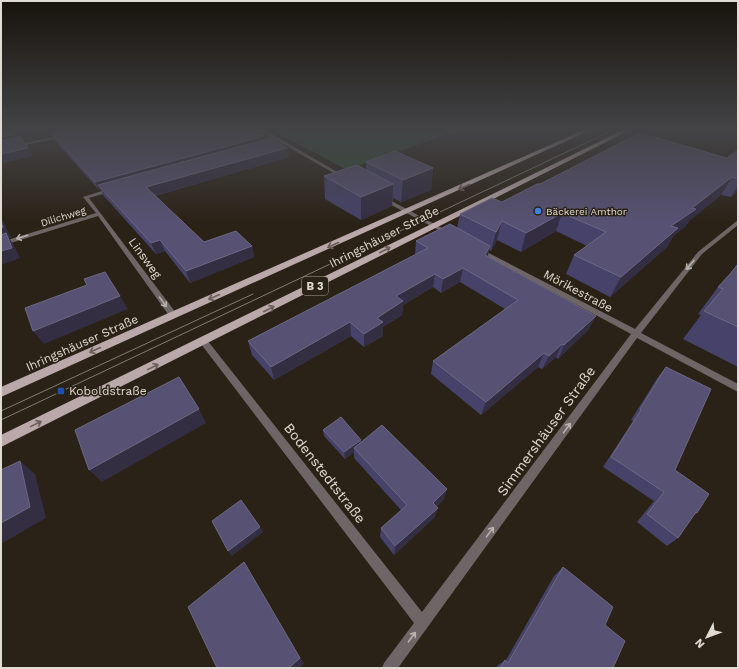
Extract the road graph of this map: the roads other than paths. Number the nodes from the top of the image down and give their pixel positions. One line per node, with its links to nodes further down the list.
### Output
1 (316, 161): 4 (street)
2 (520, 161): 7 (main road, Ihringshäuser Straße / B 3, one-way to 7)
3 (564, 161): 10 (main road, Ihringshäuser Straße / B 3)
4 (350, 180)
5 (116, 188): 8 (street, Dilichweg)
6 (382, 197): 7 (street)
7 (409, 212): 10 (street); 14 (main road, Ihringshäuser Straße / B 3, one-way to 14)
8 (99, 214): 12 (street, Dilichweg, one-way to 12); 14 (street, Linsweg, one-way to 14)
9 (738, 222): 15 (street, Simmershäuser Straße, one-way to 15)
10 (434, 225): 11 (street); 16 (main road, Ihringshäuser Straße / B 3, one-way to 10)
11 (454, 236)
12 (1, 244)
13 (474, 247): 15 (street, Mörikestraße)
14 (173, 315): 18 (main road, Ihringshäuser Straße / B 3, one-way to 18)
15 (636, 334): 17 (street, Mörikestraße); 20 (street, Simmershäuser Straße, one-way to 15)
16 (204, 342): 19 (main road, Ihringshäuser Straße / B 3, one-way to 16); 20 (street, Bodenstedtstraße)
17 (738, 388)
18 (1, 392)
19 (1, 441)
20 (422, 623): 21 (street, Simmershäuser Straße, one-way to 20)
21 (389, 668)

